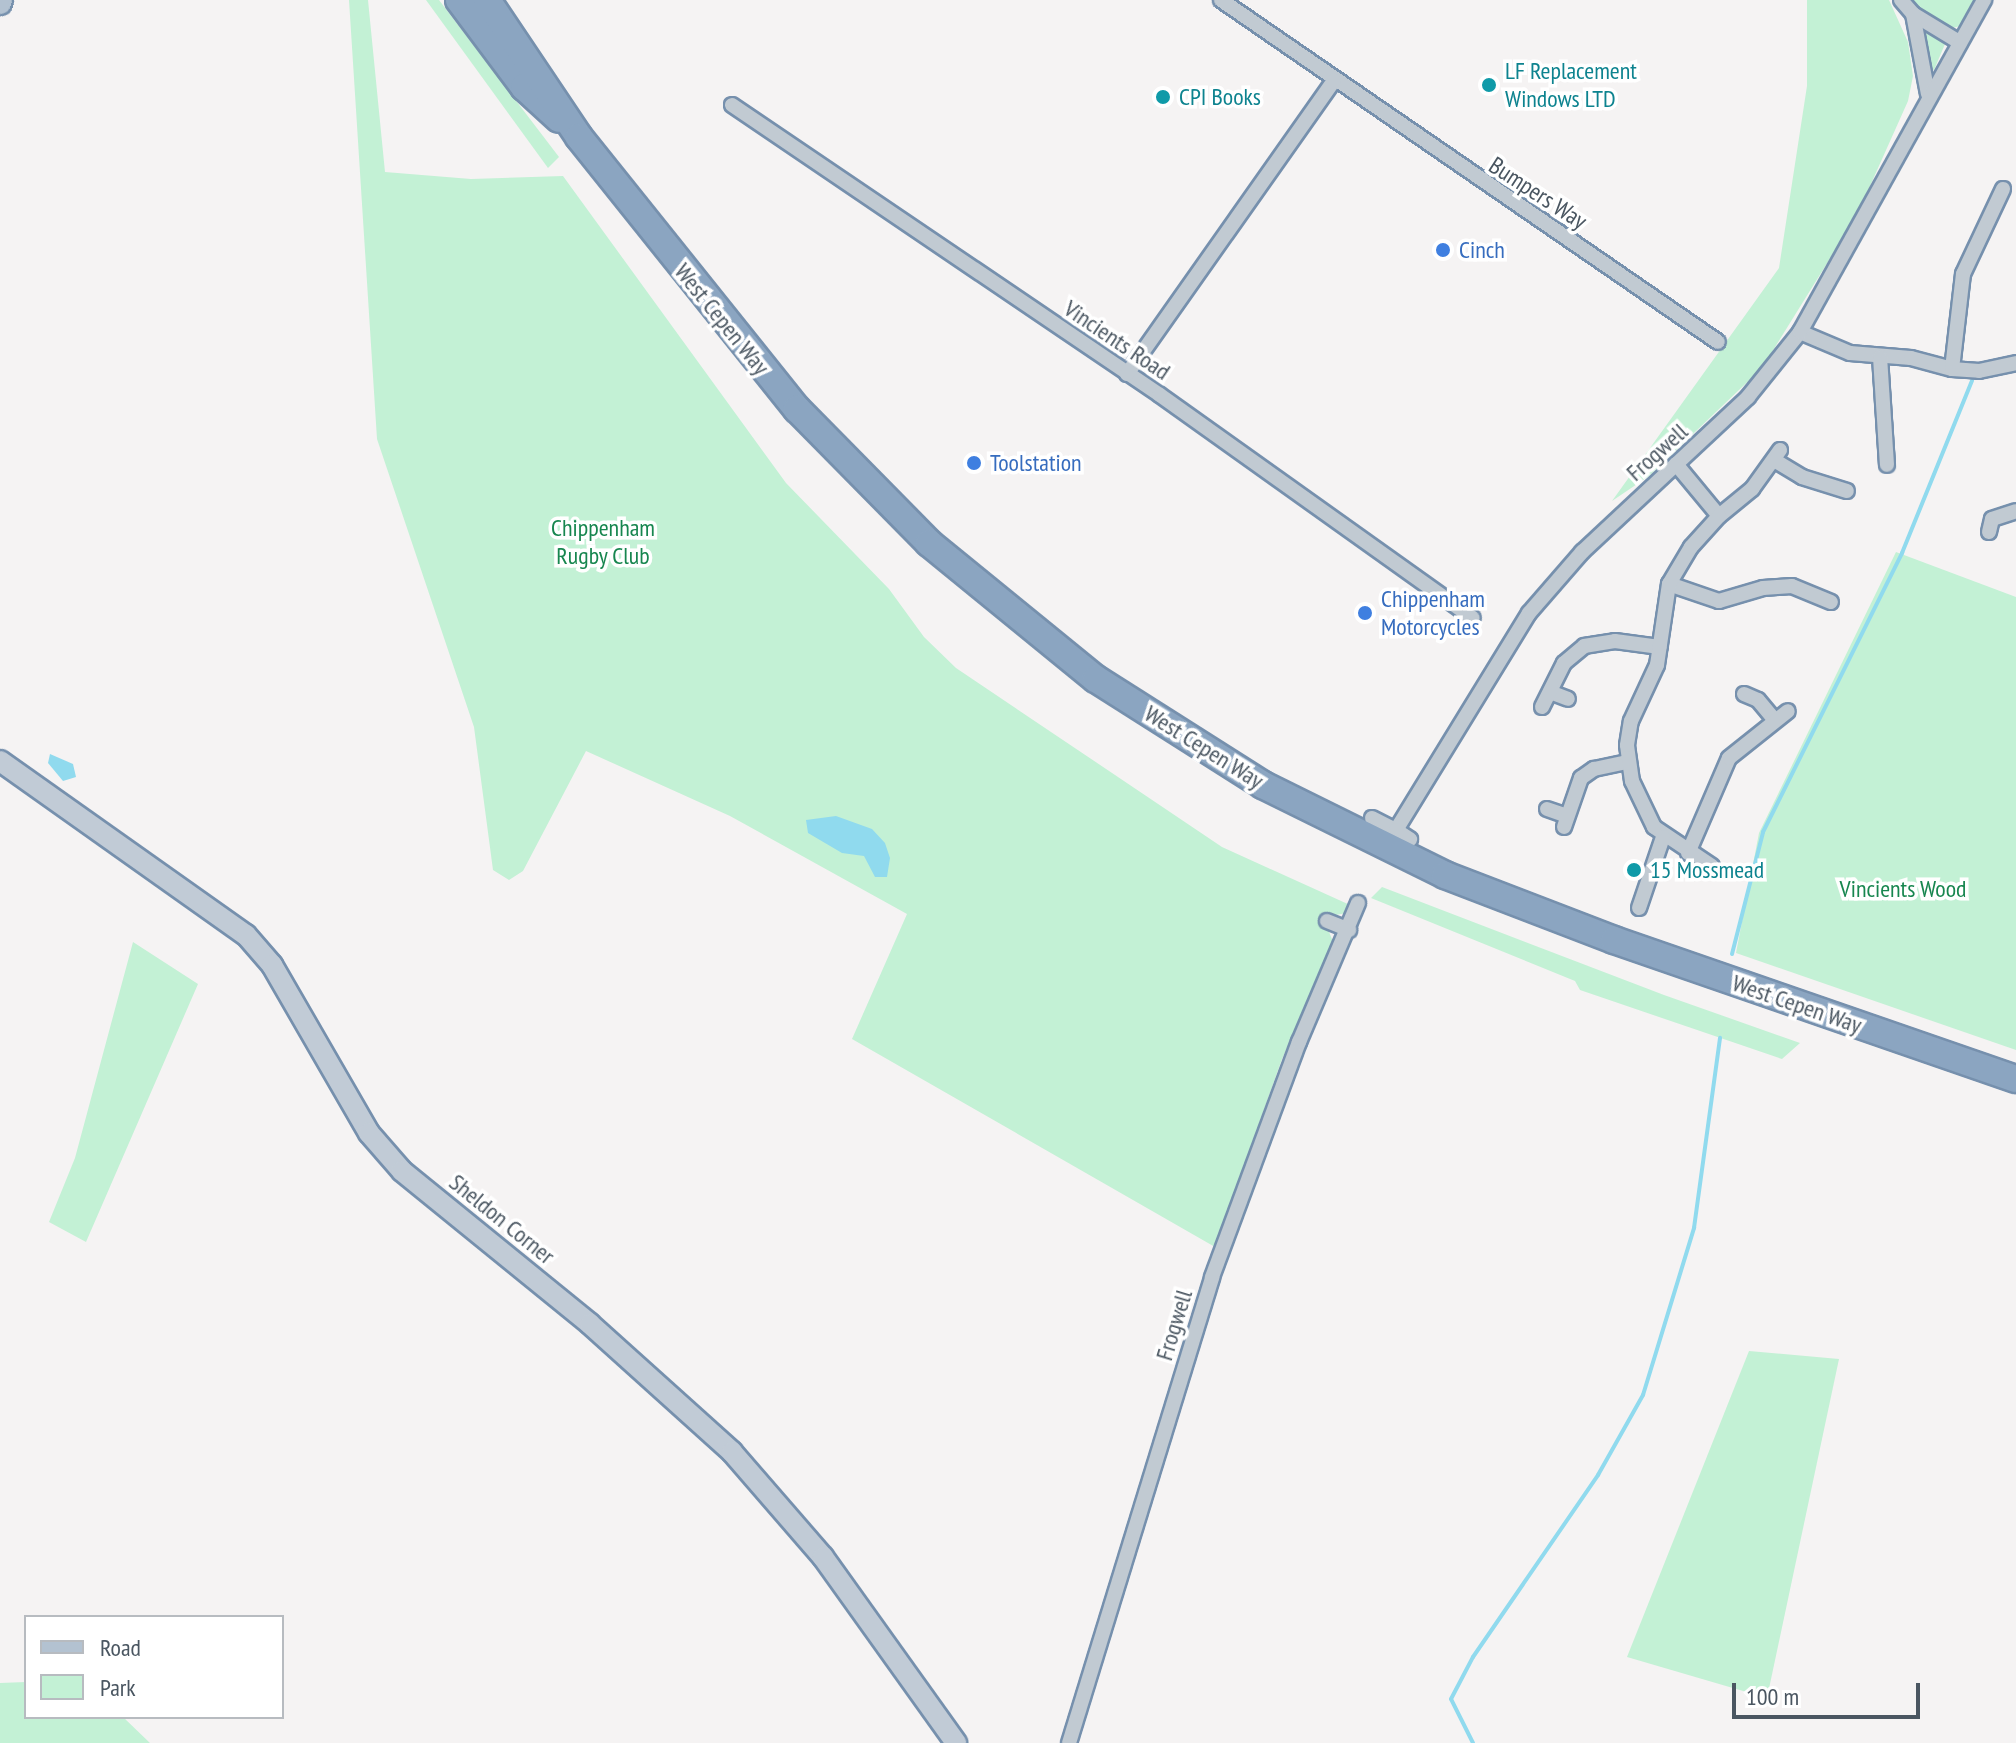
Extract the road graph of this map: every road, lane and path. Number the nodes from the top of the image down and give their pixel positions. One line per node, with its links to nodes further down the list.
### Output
1 (459, 0): 11 (highway, West Cepen Way)
2 (487, 0): 11 (highway, West Cepen Way)
3 (1221, 0): 8 (street, Bumpers Way)
4 (1901, 0): 6 (street)
5 (1984, 0): 7 (street, Frogwell)
6 (1913, 14): 7 (street); 9 (street)
7 (1959, 42): 9 (street, Frogwell)
8 (1334, 81): 14 (street, Bumpers Way); 18 (street)
9 (1928, 94): 13 (street, Frogwell)
10 (732, 105): 18 (street, Vincients Road)
11 (579, 137): 46 (highway, West Cepen Way)
12 (2006, 190): 17 (street)
13 (1800, 332): 15 (street); 19 (street, Frogwell)
14 (1718, 342)
15 (1880, 357): 17 (street); 20 (street)
16 (2016, 363): 17 (street)
17 (1952, 369)
18 (1127, 374): 27 (street, Vincients Road)
19 (1676, 464): 23 (street); 37 (street, Frogwell)
20 (1887, 465)
21 (1838, 493): 23 (street)
22 (2016, 511): 24 (street)
23 (1719, 516): 25 (street)
24 (1988, 521)
25 (1669, 584): 26 (street); 28 (street)
26 (1831, 602)
27 (1473, 618)
28 (1660, 647): 29 (street); 34 (street)
29 (1550, 692): 31 (street); 32 (street)
30 (1744, 694): 40 (street)
31 (1568, 699)
32 (1542, 707)
33 (0, 761): 47 (street, Sheldon Corner)
34 (1628, 762): 35 (street); 38 (street)
35 (1547, 809)
36 (1372, 818): 37 (street)
37 (1396, 830): 39 (street)
38 (1663, 837): 40 (street); 43 (street)
39 (1410, 839)
40 (1688, 853): 41 (street)
41 (1712, 866)
42 (1358, 903): 45 (street, Frogwell)
43 (1639, 908)
44 (1327, 921): 45 (street)
45 (1349, 930): 48 (street, Frogwell)
46 (2016, 1079)
47 (956, 1743)
48 (1069, 1743)

